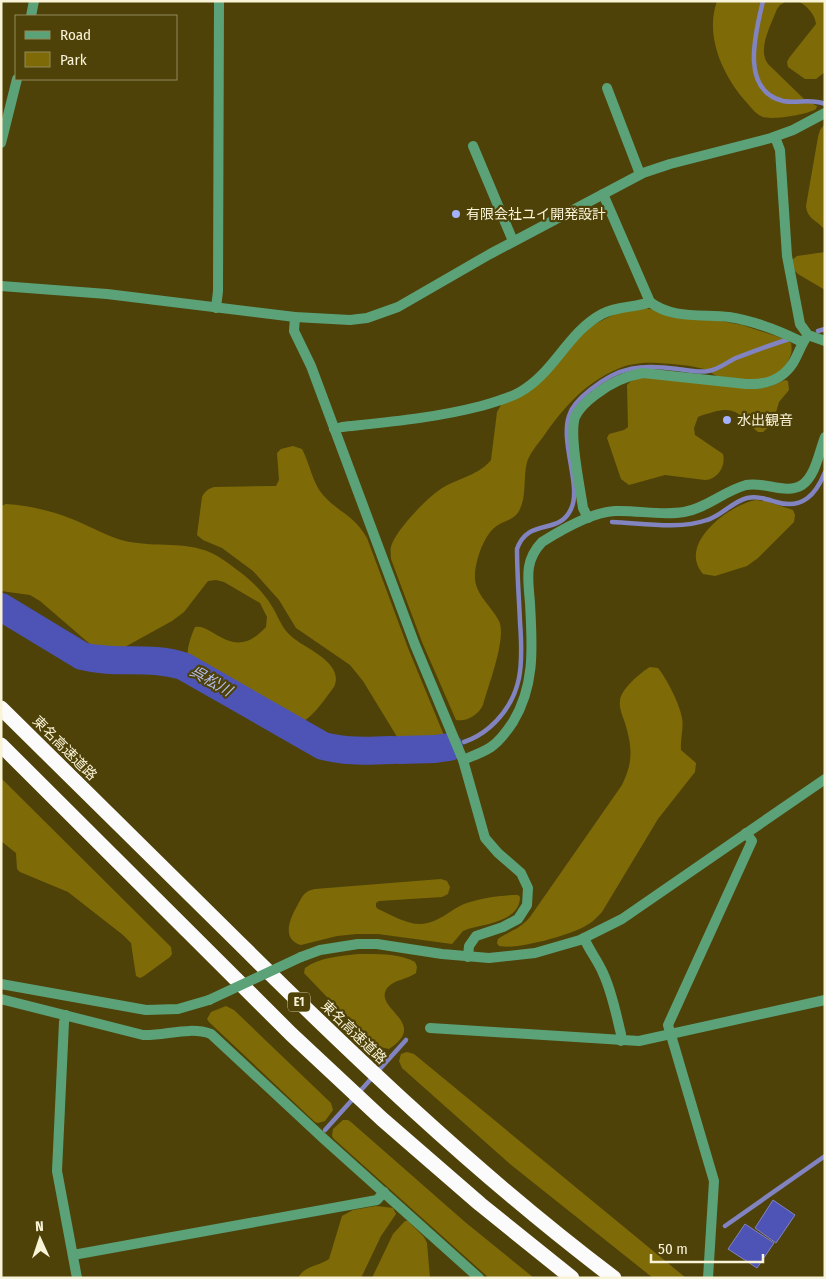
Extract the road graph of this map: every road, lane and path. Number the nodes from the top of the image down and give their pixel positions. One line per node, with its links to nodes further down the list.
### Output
1 (34, 1): 3 (street)
2 (219, 1): 15 (street)
3 (30, 15)
4 (17, 80): 8 (street)
5 (607, 88): 10 (street)
6 (825, 113): 7 (street)
7 (775, 137): 10 (street); 17 (street)
8 (1, 143)
9 (473, 146): 12 (street)
10 (640, 174): 11 (street)
11 (603, 194): 12 (street); 14 (street)
12 (513, 242): 16 (street)
13 (1, 286): 15 (street)
14 (650, 302): 17 (street); 19 (street)
15 (216, 308): 16 (street)
16 (295, 317): 19 (street)
17 (805, 339): 18 (street); 21 (street)
18 (825, 341)
19 (334, 429): 24 (street)
20 (825, 437): 21 (street)
21 (588, 518): 24 (street)
22 (1, 708): 41 (highway, 東名高速道路 / E1)
23 (1, 745): 40 (highway, E1)
24 (463, 760): 28 (street)
25 (825, 779): 26 (street)
26 (746, 833): 27 (street); 34 (street)
27 (584, 938): 28 (street); 35 (street)
28 (468, 957): 29 (street, bridge)
29 (1, 984)
30 (1, 999): 32 (street)
31 (825, 1000): 34 (street)
32 (66, 1015): 36 (street); 37 (street)
33 (430, 1028): 35 (street)
34 (670, 1034): 35 (street); 42 (street)
35 (621, 1041)
36 (384, 1192): 37 (street); 39 (street)
37 (73, 1255): 38 (street)
38 (77, 1278)
39 (479, 1278)
40 (572, 1278)
41 (614, 1278)
42 (708, 1278)

